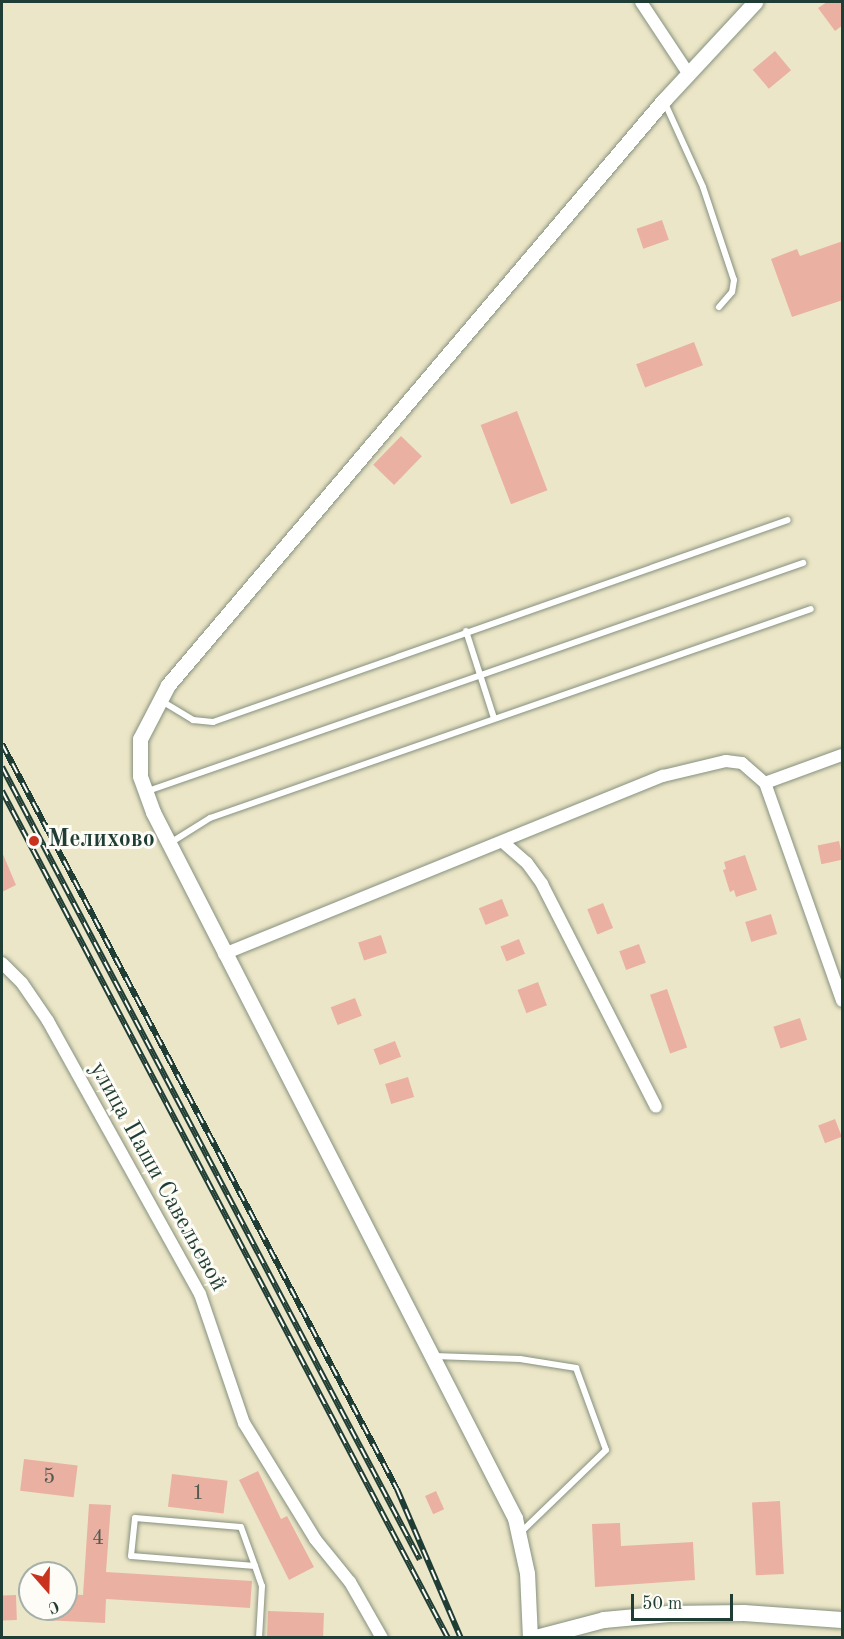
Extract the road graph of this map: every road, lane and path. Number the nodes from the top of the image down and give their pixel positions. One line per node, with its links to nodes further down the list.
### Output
1 (641, 2): 3 (street)
2 (755, 2): 3 (street)
3 (688, 73): 4 (street)
4 (664, 100): 5 (lane); 11 (street)
5 (719, 307)
6 (788, 520): 9 (lane)
7 (803, 563): 10 (lane)
8 (811, 609): 12 (lane)
9 (466, 631): 10 (lane); 11 (lane)
10 (480, 673): 12 (lane); 15 (lane)
11 (159, 699): 15 (street)
12 (494, 718): 17 (lane)
13 (843, 755): 14 (street)
14 (765, 783): 16 (street); 20 (street)
15 (145, 792): 17 (street)
16 (504, 843): 18 (street); 21 (street)
17 (170, 844): 18 (street)
18 (224, 954): 22 (street)
19 (2, 963): 27 (street, улица Паши Савельевой)
20 (843, 1001)
21 (656, 1107)
22 (428, 1356): 23 (street); 23 (lane)
23 (520, 1533): 28 (street)
24 (255, 1566): 24 (lane); 26 (lane)
25 (843, 1620): 29 (main road)
26 (259, 1638)
27 (382, 1638)
28 (530, 1638)
29 (536, 1638)

